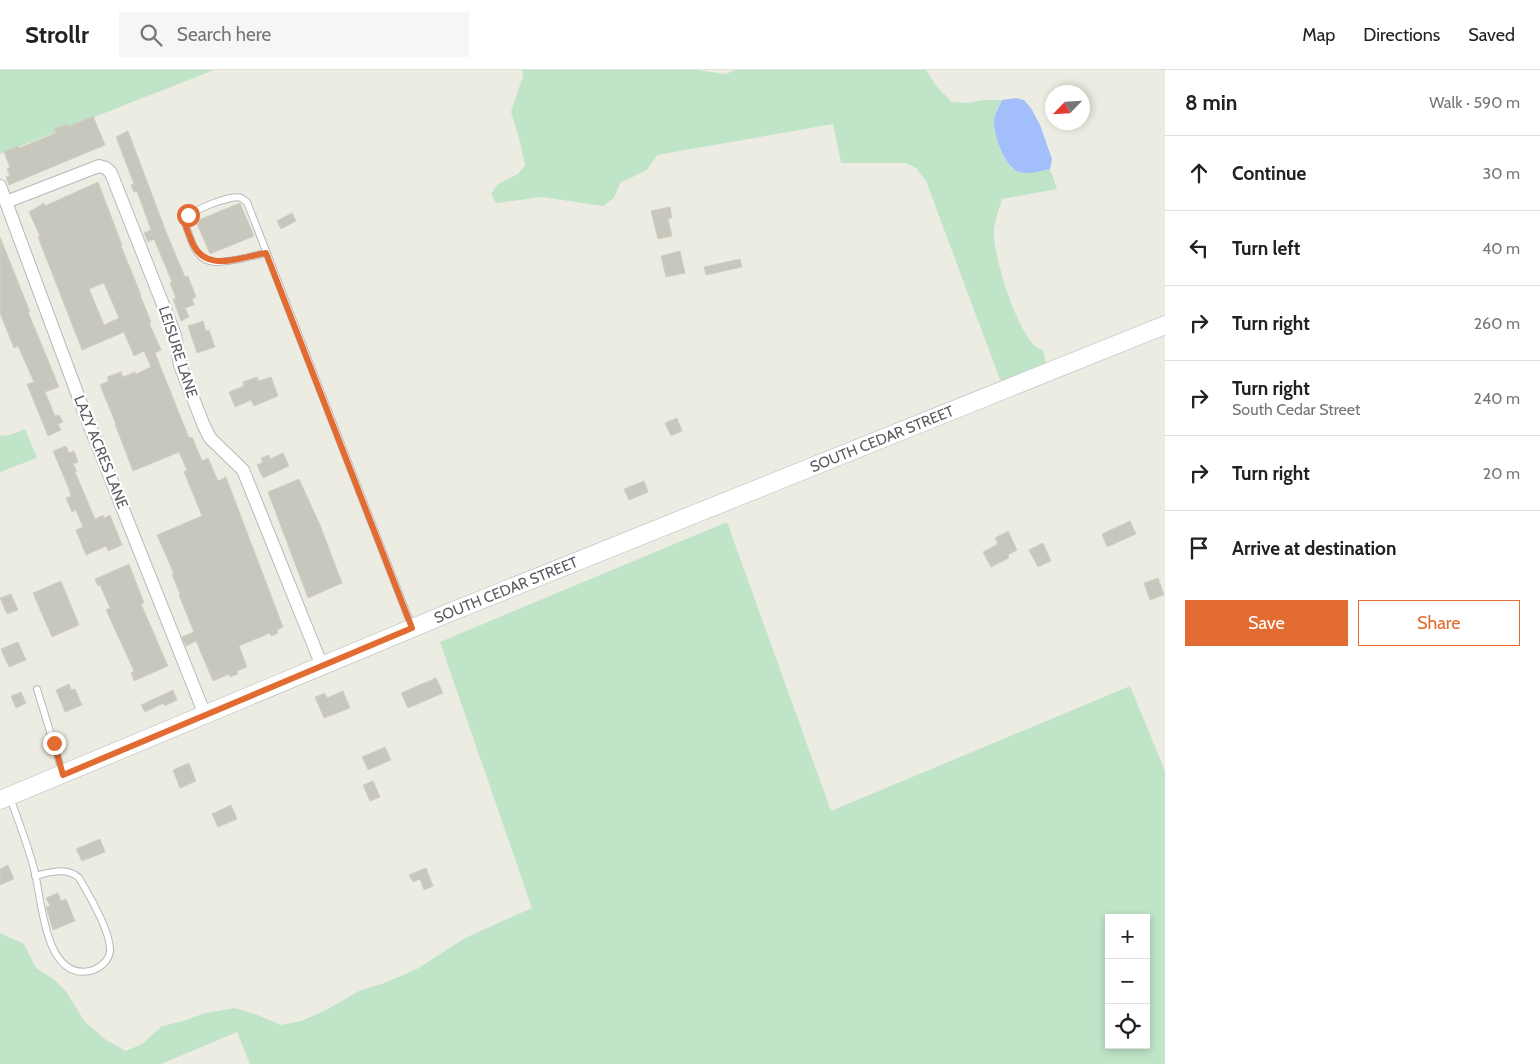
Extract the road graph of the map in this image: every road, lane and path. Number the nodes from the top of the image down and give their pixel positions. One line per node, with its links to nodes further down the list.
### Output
1 (0, 186): 2 (street, LAZY ACRES LANE)
2 (6, 202): 6 (street, LEISURE LANE); 8 (street, LAZY ACRES LANE)
3 (266, 253): 3 (lane); 5 (lane)
4 (1165, 325): 5 (main road, SOUTH CEDAR STREET)
5 (412, 628): 6 (main road, SOUTH CEDAR STREET)
6 (322, 666): 8 (main road, SOUTH CEDAR STREET)
7 (37, 689): 9 (lane)
8 (205, 715): 9 (main road, SOUTH CEDAR STREET)
9 (63, 775): 10 (main road, SOUTH CEDAR STREET)
10 (5, 798): 11 (lane)
11 (35, 876): 11 (lane)

